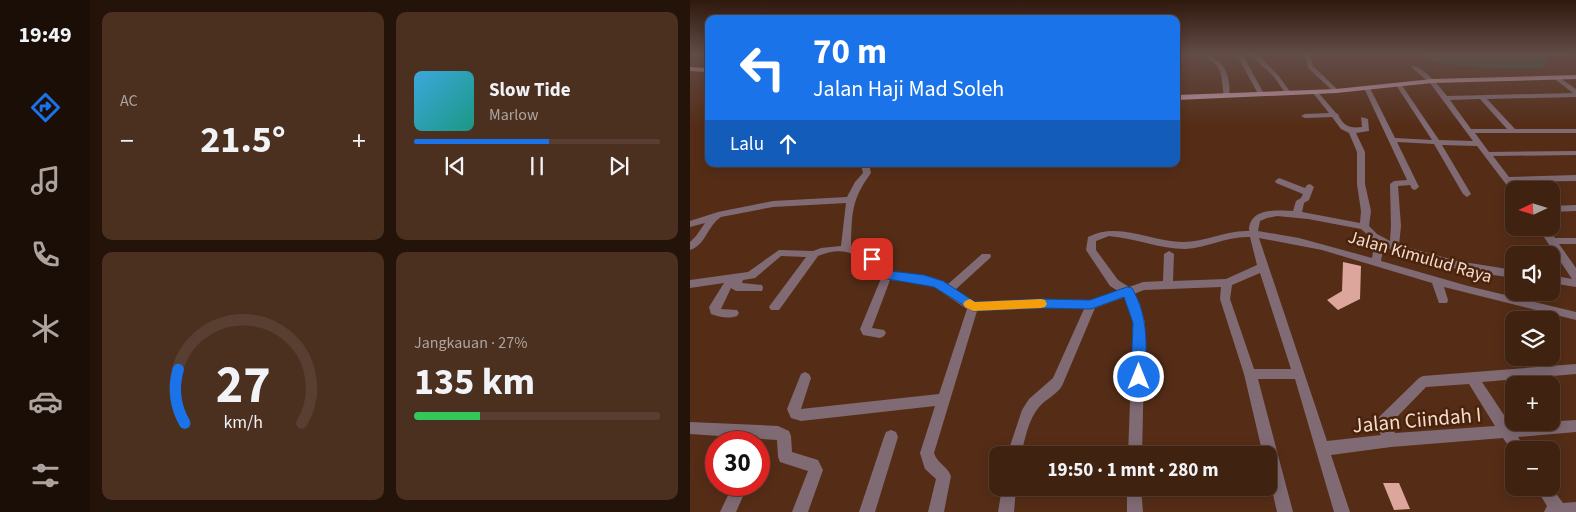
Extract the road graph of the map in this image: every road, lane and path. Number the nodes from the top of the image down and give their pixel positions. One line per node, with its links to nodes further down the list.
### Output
1 (1223, 78): 16 (street)
2 (1252, 78): 14 (street)
3 (1277, 78): 15 (street)
4 (1322, 78): 11 (street)
5 (1427, 78): 8 (street)
6 (1527, 78): 8 (main road)
7 (1556, 78): 13 (street)
8 (1431, 81): 9 (main road); 18 (street)
9 (1399, 85): 10 (main road); 28 (street)
10 (1367, 88): 11 (main road); 27 (street)
11 (1336, 91): 12 (main road)
12 (1315, 92): 15 (main road); 20 (street)
13 (1576, 93): 19 (street)
14 (1261, 94): 15 (main road); 16 (main road)
15 (1288, 94)
16 (1227, 96): 17 (main road)
17 (1180, 98)
18 (1446, 98): 19 (street); 26 (street)
19 (1482, 98): 25 (street)
20 (1336, 115): 21 (street); 24 (street)
21 (1305, 116)
22 (1364, 119): 24 (street)
23 (1576, 130): 25 (street)
24 (1351, 131): 43 (street)
25 (1513, 131): 26 (street)
26 (1470, 132): 29 (street)
27 (1393, 140): 28 (street); 50 (street)
28 (1437, 142): 29 (street); 36 (street)
29 (1479, 144): 31 (street)
30 (1576, 153): 31 (street)
31 (1486, 154): 34 (street)
32 (866, 167): 37 (street)
33 (1576, 178): 34 (street)
34 (1507, 180)
35 (1279, 181): 40 (street)
36 (1467, 194)
37 (851, 200): 41 (street); 51 (street)
38 (1576, 208): 39 (street)
39 (1560, 209)
40 (1297, 214): 43 (street); 44 (street)
41 (711, 218): 42 (street); 49 (street)
42 (690, 224)
43 (1364, 226): 46 (street)
44 (1253, 234): 55 (street, Jalan Kimulud Raya); 56 (street); 69 (street, Jalan Kimulud Raya)
45 (1549, 236): 47 (street)
46 (1380, 239): 50 (street); 55 (street)
47 (1552, 241): 48 (street); 59 (street)
48 (1576, 241)
49 (690, 247)
50 (1394, 247): 57 (street)
51 (846, 249): 52 (street); 58 (street)
52 (814, 254): 60 (street); 73 (street)
53 (1169, 254): 66 (street)
54 (986, 256): 68 (street)
55 (1376, 262): 62 (street, Jalan Kimulud Raya)
56 (1263, 266): 64 (street); 79 (street)
57 (1505, 273)
58 (886, 275): 68 (street); 76 (street)
59 (1576, 276)
60 (736, 277): 65 (street); 67 (street); 74 (street)
61 (1560, 280): 63 (street)
62 (1436, 281): 70 (street); 75 (street, Jalan Kimulud Raya)
63 (1576, 282)
64 (1227, 283): 66 (street); 78 (street)
65 (690, 284)
66 (1168, 285): 69 (street)
67 (758, 288)
68 (949, 289): 72 (street)
69 (1127, 291): 71 (street); 90 (street)
70 (1443, 300)
71 (1091, 305): 72 (street); 89 (street)
72 (973, 306): 82 (street)
73 (775, 307)
74 (733, 313)
75 (1576, 316)
76 (880, 333)
77 (1576, 369): 81 (street)
78 (1250, 374): 79 (street); 104 (street)
79 (1298, 374): 91 (street)
80 (805, 378): 82 (street)
81 (1472, 378): 85 (street); 87 (street)
82 (944, 399): 101 (street)
83 (1576, 426): 85 (street, Jalan Ciindah I)
84 (690, 428): 99 (street)
85 (1508, 432): 87 (street, Jalan Ciindah I); 88 (street)
86 (891, 437): 100 (street)
87 (1391, 440): 91 (street, Jalan Ciindah I)
88 (1514, 441)
89 (1017, 446)
90 (1135, 446)
91 (1322, 449): 105 (street)
92 (736, 496): 98 (street)
93 (1008, 496): 102 (street)
94 (1134, 496): 103 (street)
95 (1549, 496): 97 (street)
96 (1576, 510): 97 (street)
97 (1559, 511): 106 (street)
98 (728, 512)
99 (800, 512)
100 (867, 512)
101 (936, 512)
102 (1006, 512)
103 (1135, 512)
104 (1285, 512)
105 (1342, 512)
106 (1551, 512)

